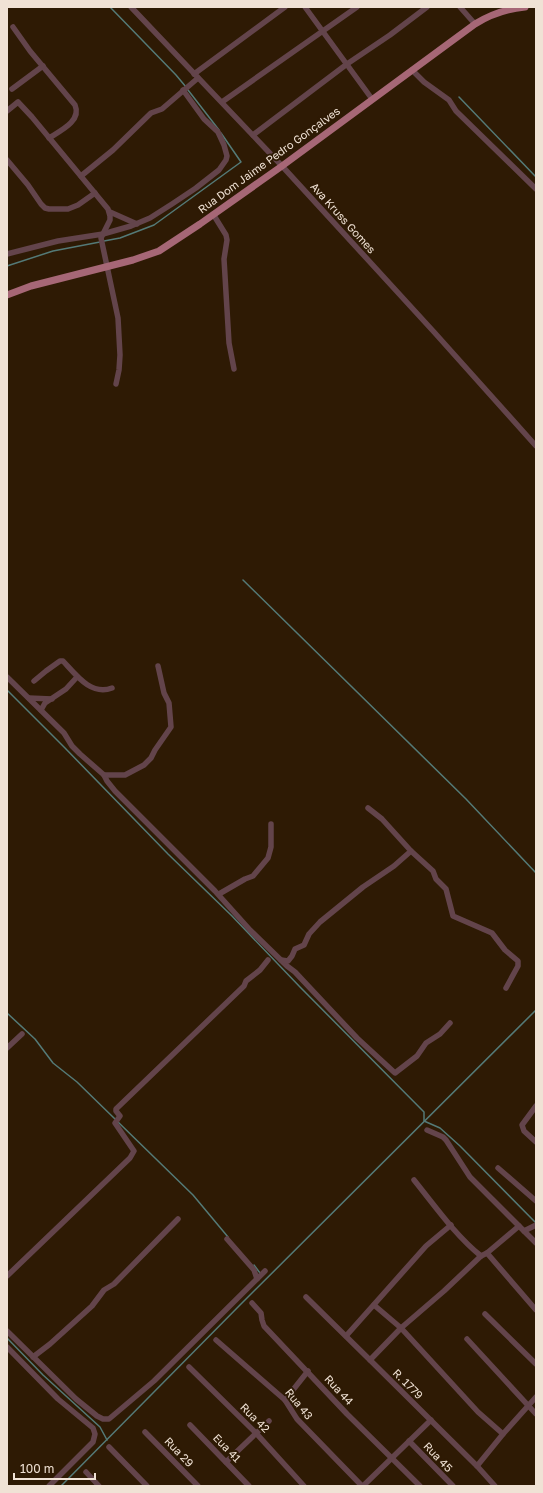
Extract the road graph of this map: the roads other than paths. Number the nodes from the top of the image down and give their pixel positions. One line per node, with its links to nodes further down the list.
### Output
1 (131, 7): 14 (street, Ava Kruss Gomes)
2 (285, 7): 14 (street)
3 (305, 7): 10 (street)
4 (357, 7): 10 (street)
5 (427, 7): 11 (street)
6 (460, 7): 8 (street)
7 (525, 7): 8 (main road, Rua Dom Jaime Pedro Gonçalves)
8 (474, 24): 13 (main road, Rua Dom Jaime Pedro Gonçalves)
9 (13, 27): 12 (street)
10 (323, 31): 11 (street); 18 (street)
11 (347, 64): 17 (street); 20 (street)
12 (43, 66): 16 (street); 21 (street)
13 (412, 70): 17 (main road, Rua Dom Jaime Pedro Gonçalves); 25 (street)
14 (196, 76): 15 (street); 18 (street, Ava Kruss Gomes)
15 (186, 88): 24 (street); 29 (street)
16 (12, 89)
17 (372, 99): 23 (main road, Rua Dom Jaime Pedro Gonçalves)
18 (222, 102): 20 (street, Ava Kruss Gomes)
19 (7, 111): 21 (street)
20 (253, 135): 23 (street, Ava Kruss Gomes)
21 (49, 138): 24 (street)
22 (7, 160): 26 (street)
23 (282, 166): 28 (main road, Rua Dom Jaime Pedro Gonçalves); 36 (street, Ava Kruss Gomes)
24 (80, 176): 26 (street)
25 (536, 189)
26 (95, 193): 27 (street)
27 (110, 212): 29 (street); 30 (street)
28 (213, 214): 32 (main road, Rua Dom Jaime Pedro Gonçalves); 34 (street)
29 (137, 224): 30 (street)
30 (102, 236): 31 (street); 32 (street)
31 (7, 254)
32 (107, 267): 33 (main road, Rua Dom Jaime Pedro Gonçalves); 35 (street)
33 (7, 295)
34 (234, 369)
35 (116, 384)
36 (536, 446)
37 (158, 666): 45 (street)
38 (7, 677): 42 (street)
39 (77, 677): 40 (street); 41 (street); 43 (street)
40 (34, 681)
41 (112, 688)
42 (29, 698): 43 (street); 44 (street)
43 (52, 699): 44 (street)
44 (41, 710): 45 (street)
45 (104, 775): 49 (street)
46 (368, 808): 48 (street)
47 (271, 824): 49 (street)
48 (411, 851): 51 (street); 52 (street)
49 (219, 894): 51 (street)
50 (268, 960): 72 (street)
51 (281, 960): 53 (street)
52 (506, 988)
53 (450, 1023)
54 (22, 1034): 55 (street)
55 (7, 1048)
56 (536, 1106): 58 (street)
57 (427, 1130): 65 (street)
58 (536, 1142)
59 (498, 1168): 61 (street)
60 (414, 1180): 63 (street)
61 (536, 1201)
62 (178, 1219): 85 (street)
63 (451, 1225): 70 (street); 76 (street)
64 (536, 1225): 66 (street)
65 (519, 1226): 66 (street); 69 (street)
66 (524, 1231): 68 (street)
67 (227, 1239): 73 (street)
68 (536, 1243)
69 (487, 1253): 70 (street); 77 (street)
70 (481, 1256): 79 (street)
71 (265, 1271): 73 (street)
72 (7, 1276)
73 (259, 1277): 85 (street)
74 (306, 1297): 81 (street, R. 1779)
75 (252, 1303): 89 (street, Rua 44)
76 (374, 1305): 79 (street); 81 (street)
77 (536, 1310)
78 (485, 1314): 87 (street)
79 (401, 1328): 86 (street); 99 (street)
80 (7, 1331): 85 (street)
81 (346, 1336): 86 (street, R. 1779)
82 (467, 1339): 92 (street)
83 (216, 1340): 91 (street, Rua 43)
84 (7, 1347): 106 (street)
85 (33, 1357)
86 (370, 1360): 94 (street, R. 1779)
87 (536, 1364)
88 (188, 1367): 98 (street, Rua 42)
89 (308, 1372): 91 (street); 102 (street, Rua 44)
90 (536, 1397): 92 (street)
91 (285, 1400): 112 (street, Rua 43)
92 (528, 1406): 93 (street); 99 (street)
93 (536, 1414)
94 (431, 1420): 100 (street); 104 (street, R. 1779)
95 (269, 1421): 98 (street)
96 (190, 1425): 103 (street, Eua 41)
97 (145, 1432): 109 (street, Rua 29)
98 (256, 1433): 103 (street); 111 (street, Rua 42)
99 (503, 1434): 104 (street)
100 (409, 1441): 102 (street); 114 (street, Rua 45)
101 (109, 1447): 108 (street)
102 (392, 1457): 112 (street); 113 (street, Rua 44)
103 (226, 1462): 110 (street, Eua 41)
104 (477, 1466): 115 (street, R. 1779)
105 (86, 1472): 107 (street)
106 (49, 1486)
107 (98, 1486)
108 (147, 1486)
109 (198, 1486)
110 (249, 1486)
111 (304, 1486)
112 (363, 1486)
113 (420, 1486)
114 (453, 1486)
115 (495, 1486)

